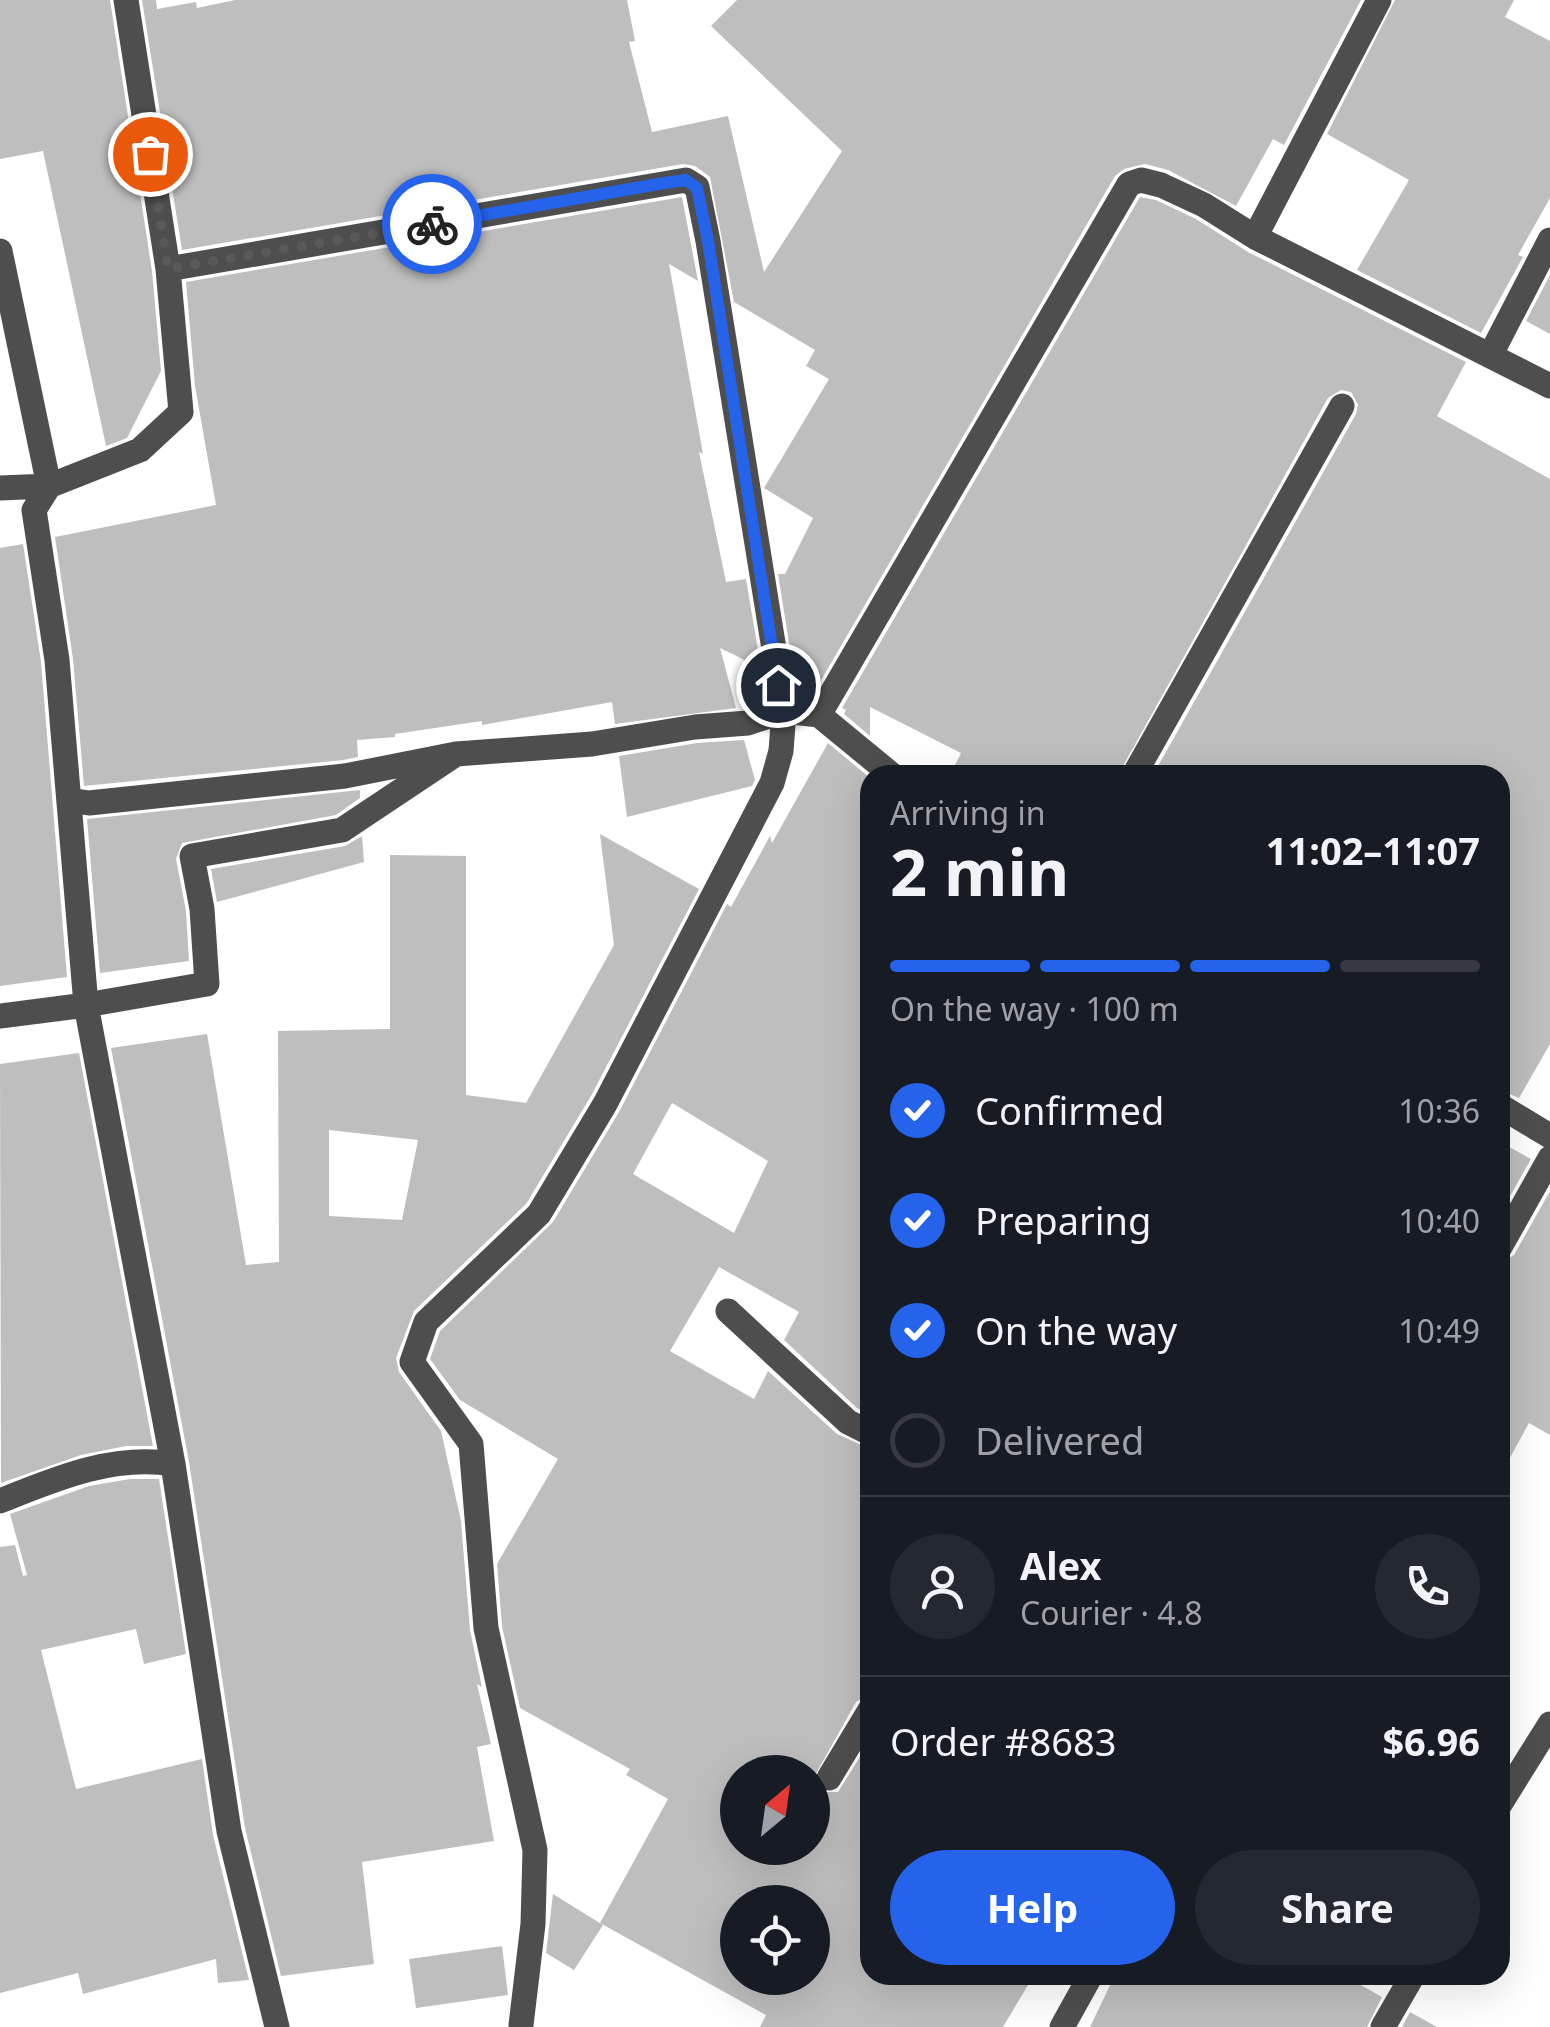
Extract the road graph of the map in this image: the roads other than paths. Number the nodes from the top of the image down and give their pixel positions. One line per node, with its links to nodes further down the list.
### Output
1 (126, 0): 6 (street)
2 (1379, 0): 3 (street)
3 (1255, 237): 7 (street); 13 (street)
4 (1550, 240): 7 (street)
5 (0, 251): 10 (street)
6 (168, 269): 10 (street); 12 (street)
7 (1490, 356): 8 (street)
8 (1550, 386)
9 (1342, 406): 16 (street)
10 (49, 486): 11 (street); 17 (street)
11 (0, 488)
12 (784, 711): 13 (street); 14 (street); 34 (street)
13 (819, 715): 15 (street)
14 (456, 754): 17 (street); 18 (street)
15 (880, 765)
16 (1140, 765)
17 (68, 800): 18 (street)
18 (86, 1005): 19 (street); 26 (street)
19 (0, 1016)
20 (1510, 1112): 21 (street)
21 (1550, 1136)
22 (1550, 1158): 23 (street)
23 (1510, 1229)
24 (728, 1311): 25 (street)
25 (860, 1428)
26 (173, 1464): 27 (street); 35 (street)
27 (0, 1501)
28 (1550, 1724): 31 (street)
29 (860, 1727): 30 (street)
30 (830, 1776)
31 (1510, 1788)
32 (1085, 1985): 36 (street)
33 (1406, 1985): 37 (street)
34 (522, 2026)
35 (278, 2027)
36 (1062, 2027)
37 (1383, 2027)

